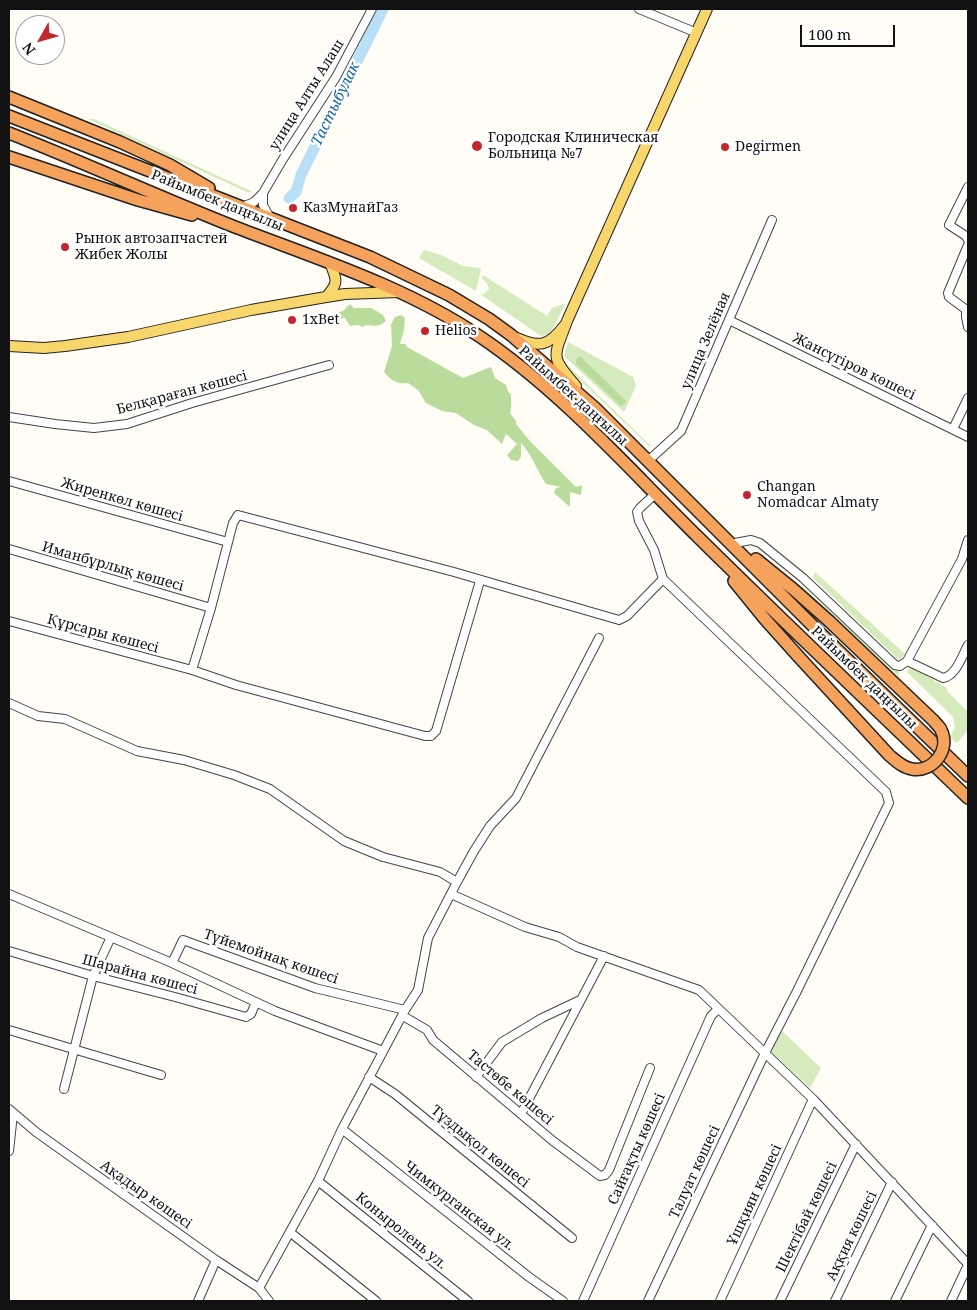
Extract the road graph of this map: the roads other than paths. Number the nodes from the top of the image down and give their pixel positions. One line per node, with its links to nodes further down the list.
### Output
1 (372, 9): 10 (street, улица Алты Алаш)
2 (639, 9): 4 (street)
3 (707, 9): 4 (main road)
4 (697, 33): 22 (main road)
5 (9, 97): 11 (highway)
6 (9, 116): 11 (highway, Райымбек даңғылы)
7 (9, 133): 14 (highway, Райымбек даңғылы)
8 (9, 157): 14 (highway)
9 (968, 187): 15 (street)
10 (263, 193): 11 (street); 12 (street)
11 (242, 207): 12 (highway, Райымбек даңғылы)
12 (270, 218): 24 (highway, Райымбек даңғылы)
13 (772, 220): 21 (street, улица Зелёная)
14 (233, 226): 17 (highway, Райымбек даңғылы)
15 (968, 240)
16 (968, 245): 20 (street)
17 (330, 263): 18 (highway, Райымбек даңғылы); 19 (main road)
18 (400, 292): 19 (main road); 34 (highway, Райымбек даңғылы)
19 (326, 297): 25 (main road)
20 (967, 310): 23 (street)
21 (729, 320): 30 (street, Жансүгіров көшесі); 32 (street, улица Зелёная)
22 (567, 321): 24 (main road); 28 (main road)
23 (968, 327)
24 (511, 335): 28 (highway, Райымбек даңғылы)
25 (9, 346)
26 (329, 365): 29 (street, Белқараған көшесі)
27 (968, 398): 30 (street)
28 (595, 408): 32 (highway, Райымбек даңғылы)
29 (9, 416)
30 (953, 429): 31 (street, Жансүгіров көшесі)
31 (968, 437)
32 (649, 460): 35 (highway, Райымбек даңғылы)
33 (9, 481): 37 (street, Жиренкөл көшесі)
34 (655, 494): 38 (highway, Райымбек даңғылы); 42 (street)
35 (717, 528): 39 (highway); 52 (highway, Райымбек даңғылы)
36 (968, 540): 49 (street)
37 (228, 542): 43 (street); 45 (street)
38 (704, 542): 44 (highway, bridge); 53 (highway, Райымбек даңғылы)
39 (735, 542): 41 (street); 44 (highway)
40 (9, 549): 45 (street, Иманбұрлық көшесі)
41 (803, 578): 44 (street); 49 (street)
42 (662, 579): 43 (street); 69 (street, Талуат көшесі)
43 (480, 580): 50 (street, Құрсары көшесі)
44 (793, 589)
45 (211, 608): 50 (street)
46 (9, 621): 50 (street, Құрсары көшесі)
47 (599, 638): 54 (street)
48 (968, 645): 49 (street)
49 (908, 661)
50 (192, 670)
51 (9, 703): 54 (street)
52 (968, 776)
53 (968, 798)
54 (457, 882): 56 (street)
55 (9, 894): 57 (street)
56 (451, 894): 59 (street); 65 (street)
57 (111, 937): 60 (street); 61 (street)
58 (9, 951): 61 (street, Шарайна көшесі)
59 (604, 956): 62 (street); 64 (street)
60 (172, 963): 63 (street); 65 (street, Түйемойнақ көшесі)
61 (92, 976): 63 (street, Шарайна көшесі); 67 (street)
62 (580, 1000): 72 (street); 77 (street)
63 (256, 1002): 68 (street)
64 (718, 1009): 69 (street); 94 (street, Сайғақты көшесі)
65 (404, 1013): 68 (street); 72 (street, Тастөбе көшесі)
66 (9, 1030): 67 (street)
67 (74, 1049): 71 (street); 74 (street)
68 (383, 1051): 73 (street)
69 (765, 1052): 75 (street); 95 (street, Талуат көшесі)
70 (650, 1068): 77 (street, Тастөбе көшесі)
71 (161, 1075)
72 (476, 1076): 77 (street, Тастөбе көшесі)
73 (369, 1077): 78 (street); 85 (street, Тұздықол көшесі)
74 (64, 1089)
75 (813, 1099): 79 (street); 96 (street, Ұшқиян көшесі)
76 (11, 1111): 80 (street); 86 (street, Ақадыр көшесі)
77 (521, 1114)
78 (342, 1129): 81 (street); 93 (street, Чимкурганская ул.)
79 (856, 1144): 82 (street); 97 (street, Шектібай көшесі)
80 (9, 1151)
81 (318, 1181): 84 (street); 92 (street, Коныролень ул.)
82 (892, 1182): 83 (street); 98 (street, Аққия көшесі)
83 (932, 1225): 87 (street); 99 (street)
84 (291, 1233): 88 (street); 91 (street)
85 (572, 1238)
86 (216, 1260): 88 (street, Ақадыр көшесі); 89 (street)
87 (968, 1265): 100 (street)
88 (259, 1288): 90 (street, Ақадыр көшесі)
89 (198, 1301)
90 (269, 1301)
91 (376, 1301)
92 (468, 1301)
93 (563, 1301)
94 (583, 1301)
95 (648, 1301)
96 (720, 1301)
97 (780, 1301)
98 (835, 1301)
99 (895, 1301)
100 (951, 1301)

